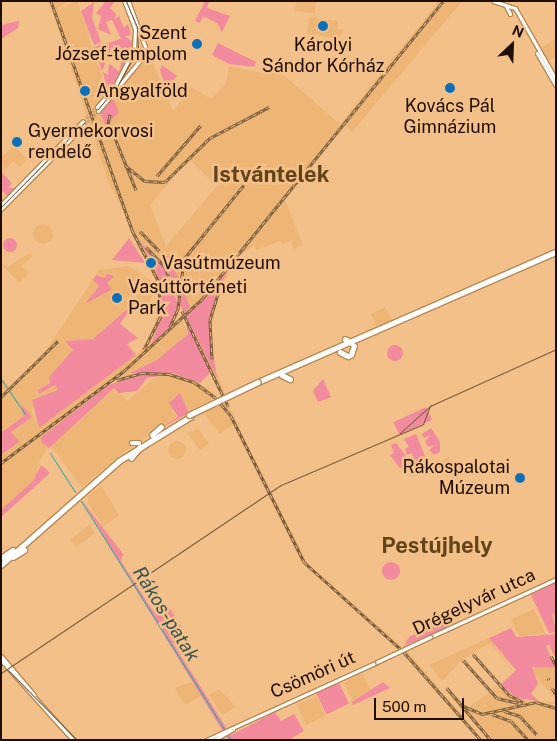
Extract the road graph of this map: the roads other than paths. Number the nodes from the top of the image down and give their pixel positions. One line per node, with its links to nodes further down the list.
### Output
1 (126, 1): 6 (main road); 7 (main road)
2 (493, 1): 4 (main road)
3 (509, 1): 4 (main road)
4 (504, 5): 5 (main road); 5 (main road)
5 (512, 11): 10 (main road); 10 (main road)
6 (142, 33): 7 (main road); 9 (main road)
7 (136, 34): 8 (main road)
8 (129, 62): 9 (main road); 9 (main road)
9 (134, 70)
10 (554, 79): 11 (main road)
11 (556, 86)
12 (1, 205): 13 (main road)
13 (1, 209)
14 (556, 254): 15 (main road)
15 (353, 345): 16 (main road); 16 (main road); 16 (main road)
16 (342, 346): 17 (main road)
17 (283, 372): 18 (main road); 19 (main road, bridge)
18 (290, 379)
19 (190, 416): 21 (main road); 23 (main road)
20 (161, 427): 21 (main road)
21 (154, 433): 23 (main road)
22 (132, 443): 23 (main road)
23 (142, 443): 24 (main road); 26 (main road); 27 (main road)
24 (131, 458)
25 (24, 550): 27 (main road)
26 (1, 559)
27 (1, 565)
28 (556, 579): 29 (main road, Drégelyvár utca, bridge)
29 (403, 650): 36 (main road, Csömöri út, bridge)
30 (1, 656): 32 (main road)
31 (3, 662): 32 (main road)
32 (13, 670): 33 (main road); 34 (main road)
33 (25, 686): 34 (main road); 35 (main road)
34 (31, 688): 35 (main road)
35 (37, 700): 38 (main road)
36 (226, 732): 37 (main road, Csömöri út); 39 (main road, Csömöri út)
37 (207, 739)
38 (73, 740)
39 (214, 740)

